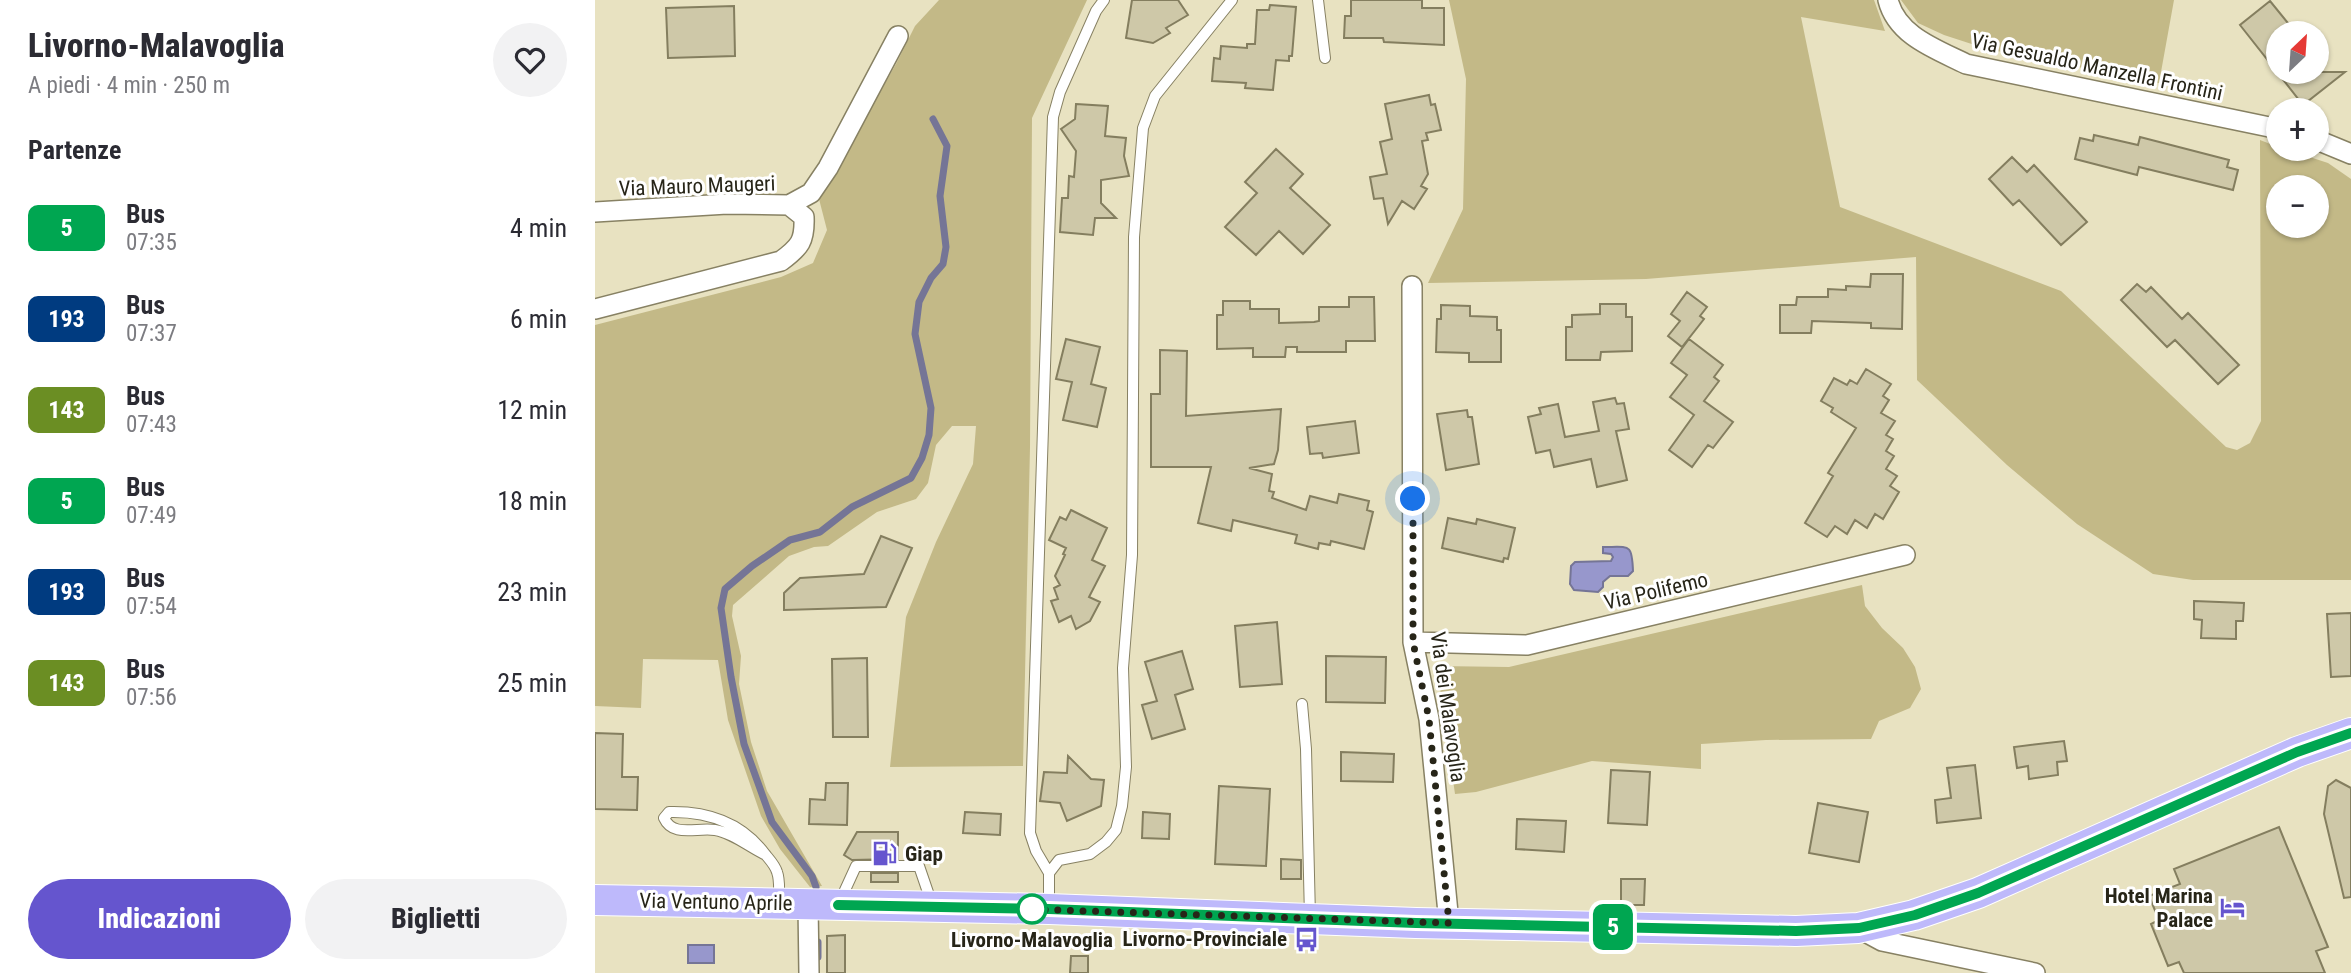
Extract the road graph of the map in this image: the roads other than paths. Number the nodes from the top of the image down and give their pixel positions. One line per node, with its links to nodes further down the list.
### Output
1 (1104, 0): 19 (lane)
2 (1232, 0): 19 (lane)
3 (1318, 0): 6 (lane)
4 (1888, 0): 7 (street, Via Gesualdo Manzella Frontini)
5 (898, 36): 10 (street)
6 (1325, 58)
7 (2266, 126)
8 (2329, 145): 9 (street)
9 (2351, 154)
10 (789, 205): 11 (street, Via Mauro Maugeri); 13 (street, Via Mauro Maugeri)
11 (595, 212)
12 (1412, 286): 15 (street, Via dei Malavoglia)
13 (595, 309)
14 (1905, 555): 15 (street, Via Polifemo)
15 (1413, 642): 26 (street, Via dei Malavoglia)
16 (1302, 704): 25 (lane)
17 (2351, 733): 27 (main road, Via Ventuno Aprile)
18 (766, 855): 18 (lane); 21 (lane)
19 (1049, 873): 24 (lane)
20 (595, 900): 21 (main road, Via Ventuno Aprile)
21 (793, 904): 22 (main road, Via Ventuno Aprile); 28 (street)
22 (838, 905): 23 (main road, Via Ventuno Aprile); 23 (lane)
23 (933, 908): 24 (main road, Via Ventuno Aprile)
24 (1049, 909): 25 (main road, Via Ventuno Aprile)
25 (1310, 918): 26 (main road, Via Ventuno Aprile)
26 (1449, 923): 27 (main road, Via Ventuno Aprile)
27 (1859, 928): 29 (street)
28 (809, 973)
29 (2035, 973)

